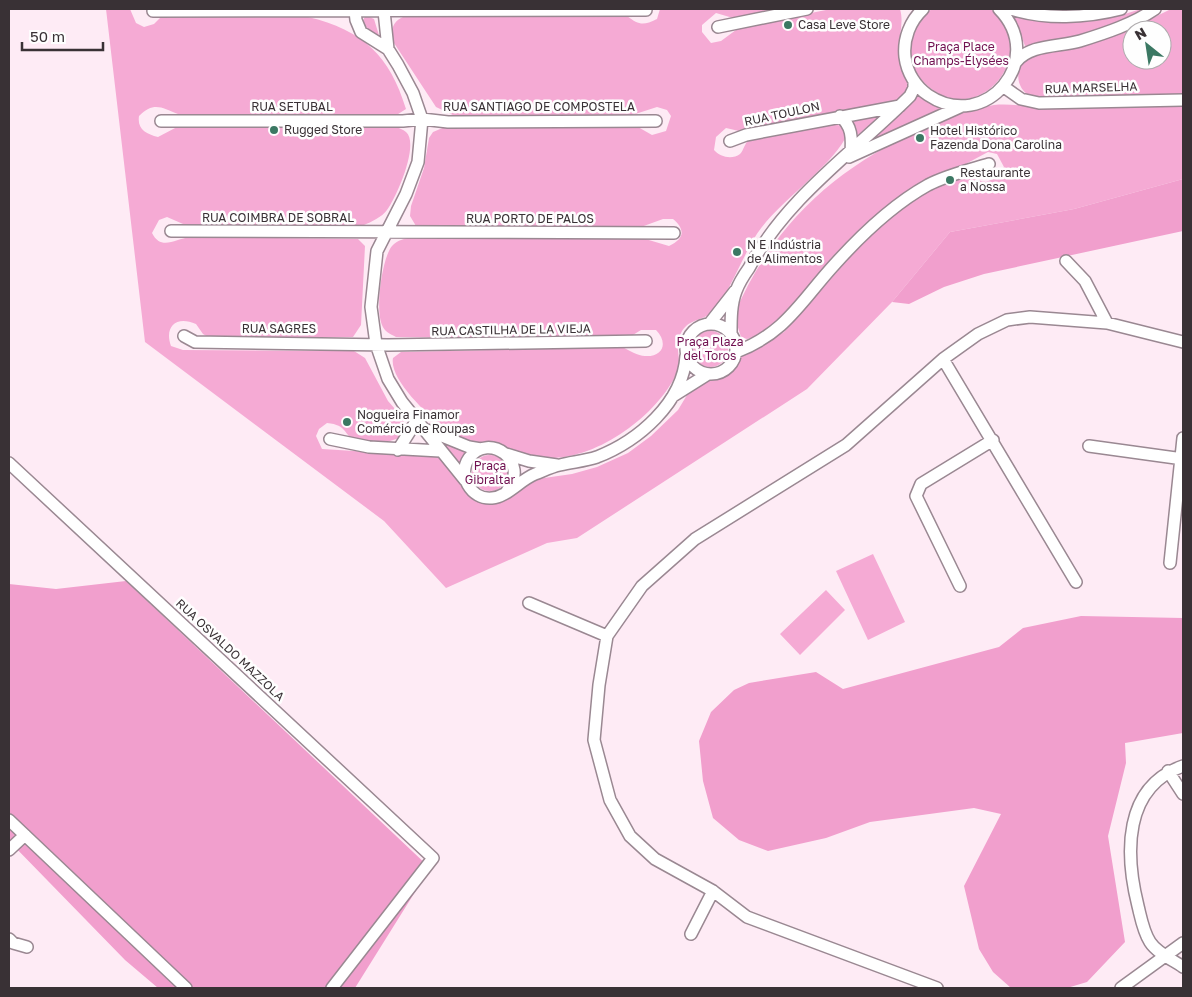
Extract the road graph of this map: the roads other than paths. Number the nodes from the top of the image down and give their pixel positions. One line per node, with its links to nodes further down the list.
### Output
1 (807, 9): 12 (street)
2 (909, 9): 13 (street)
3 (923, 9): 13 (street)
4 (999, 9): 15 (street)
5 (1011, 9): 6 (street)
6 (1121, 9)
7 (1155, 9): 15 (street)
8 (384, 10): 9 (street); 10 (street); 14 (street)
9 (646, 10)
10 (360, 11): 11 (street); 14 (street)
11 (153, 12)
12 (718, 27)
13 (909, 29): 16 (street)
14 (388, 49): 22 (street)
15 (1016, 62): 17 (street)
16 (914, 82): 19 (street); 20 (street)
17 (1004, 87): 18 (street, RUA MARSELHA); 20 (street)
18 (1183, 100)
19 (901, 106): 21 (street, RUA TOULON); 26 (street)
20 (962, 106): 26 (street)
21 (840, 116): 25 (street, RUA TOULON); 26 (street)
22 (422, 119): 23 (street, RUA SETUBAL); 24 (street, RUA SANTIAGO DE COMPOSTELA); 29 (street)
23 (162, 121)
24 (656, 121)
25 (730, 141)
26 (846, 156): 32 (street)
27 (990, 164): 40 (street)
28 (171, 231): 29 (street, RUA COIMBRA DE SOBRAL)
29 (386, 233): 30 (street, RUA PORTO DE PALOS); 39 (street)
30 (674, 233)
31 (1066, 261): 34 (street)
32 (736, 291): 33 (street); 35 (street)
33 (710, 323): 35 (street); 41 (street)
34 (1107, 323): 38 (street); 42 (street)
35 (731, 332): 40 (street)
36 (184, 336): 39 (street, RUA SAGRES)
37 (646, 341): 39 (street, RUA CASTILHA DE LA VIEJA)
38 (1183, 342)
39 (376, 344): 45 (street)
40 (736, 352): 43 (street)
41 (686, 356): 43 (street); 44 (street)
42 (943, 358): 49 (street); 64 (street)
43 (708, 374): 44 (street)
44 (673, 396): 57 (street)
45 (417, 420): 46 (street); 51 (street)
46 (427, 430): 52 (street); 53 (street)
47 (1183, 438): 55 (street)
48 (330, 440): 51 (street)
49 (993, 440): 61 (street); 62 (street)
50 (1089, 446): 55 (street)
51 (398, 450): 53 (street)
52 (481, 450): 54 (street); 58 (street)
53 (440, 451): 58 (street)
54 (506, 454): 57 (street); 59 (street)
55 (1182, 458): 60 (street)
56 (9, 464): 79 (street, RUA OSVALDO MAZZOLA)
57 (559, 465): 59 (street)
58 (465, 480): 59 (street)
59 (507, 491)
60 (1170, 563)
61 (1076, 582)
62 (960, 586)
63 (529, 603): 64 (street)
64 (607, 636): 71 (street)
65 (1183, 766): 66 (street)
66 (1168, 771): 67 (street); 76 (street)
67 (1183, 794)
68 (9, 820): 69 (street)
69 (25, 835): 70 (street); 78 (street)
70 (9, 850)
71 (713, 891): 72 (street); 80 (street)
72 (691, 934)
73 (9, 939): 75 (street)
74 (1183, 943): 76 (street)
75 (27, 947)
76 (1166, 956): 77 (street); 81 (street)
77 (1183, 967)
78 (186, 988)
79 (332, 988)
80 (937, 988)
81 (1121, 988)

